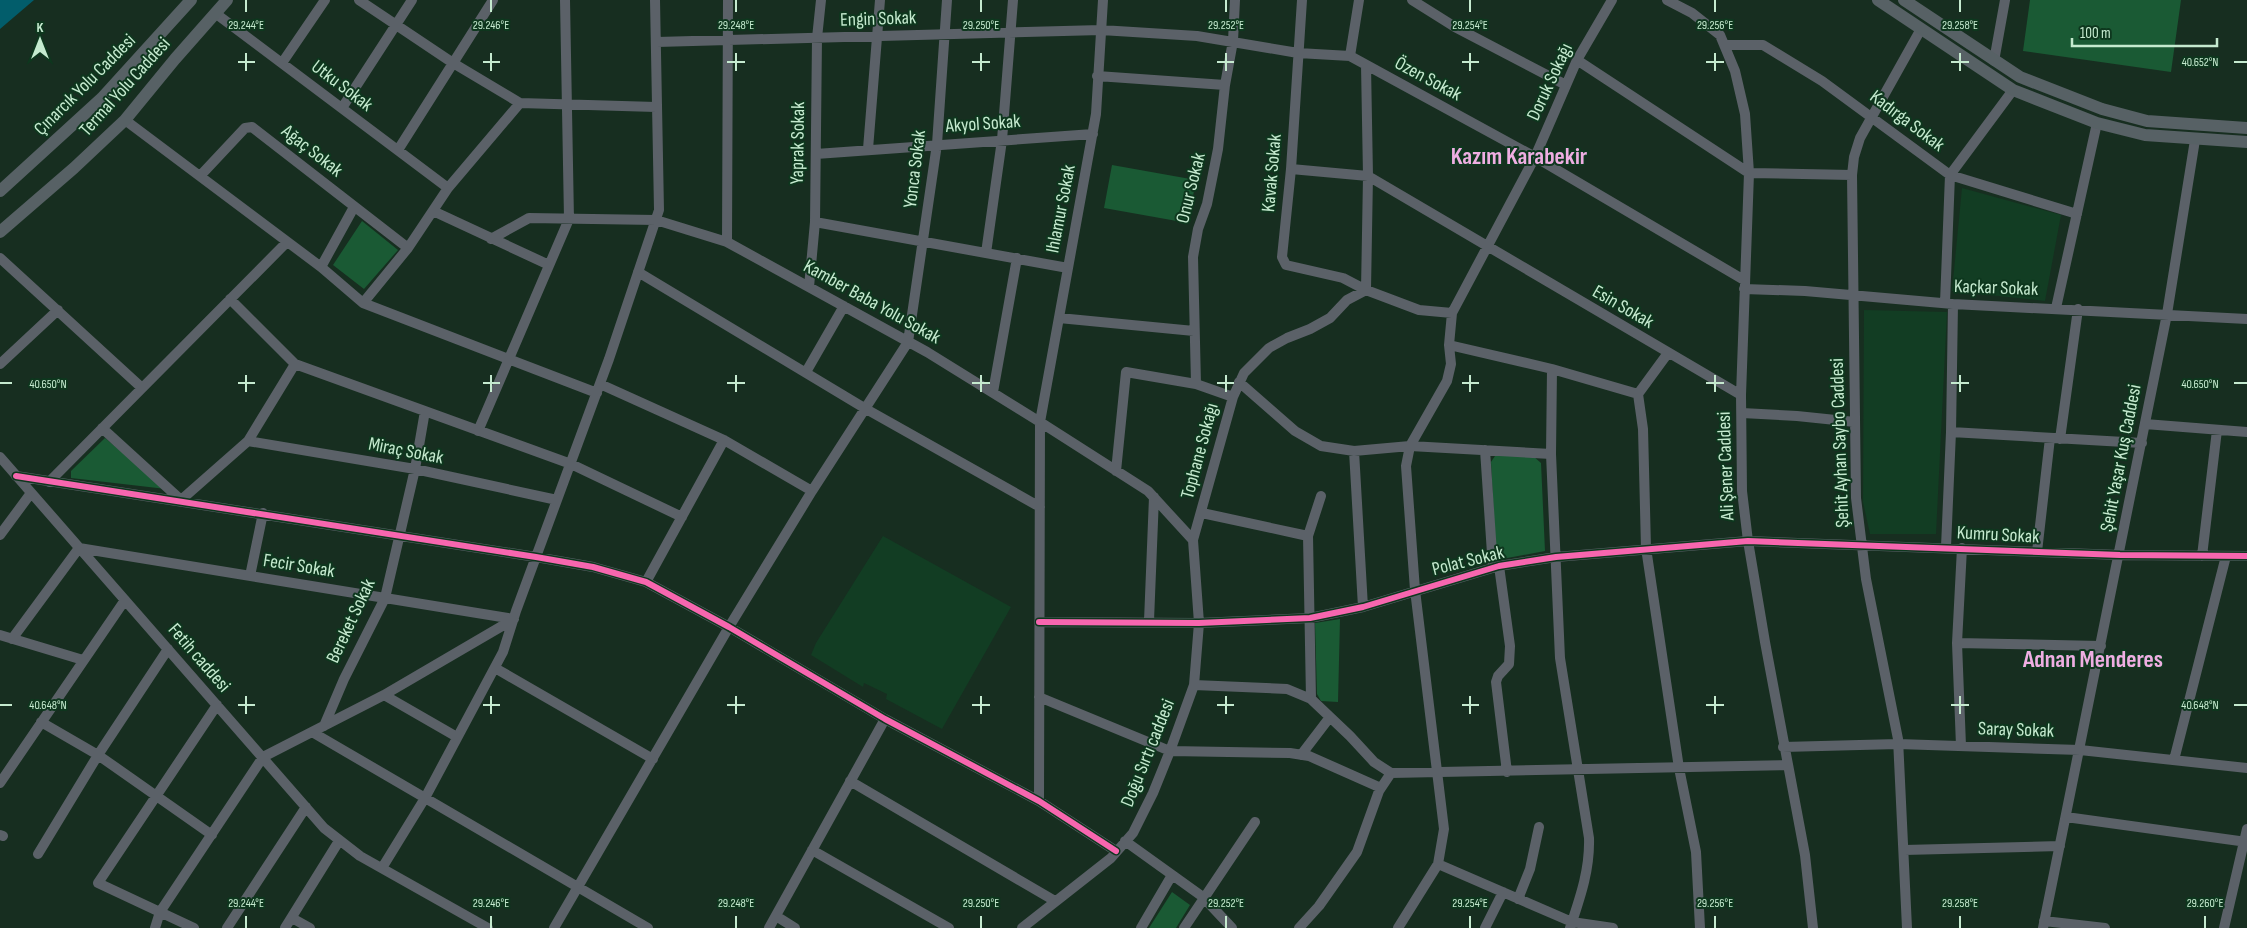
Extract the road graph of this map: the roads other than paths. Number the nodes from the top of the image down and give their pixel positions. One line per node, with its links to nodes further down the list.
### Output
1 (191, 0): 72 (main road, Çınarcık Yolu Caddesi)
2 (227, 0): 24 (main road, Termal Yolu Caddesi)
3 (325, 0): 41 (street)
4 (359, 0): 25 (street)
5 (412, 0): 25 (street)
6 (493, 0): 40 (street)
7 (565, 0): 48 (street)
8 (655, 0): 34 (street)
9 (728, 0): 32 (street)
10 (821, 0): 31 (street, Yaprak Sokak)
11 (880, 0): 30 (street)
12 (947, 0): 29 (street, Yonca Sokak)
13 (1013, 0): 28 (street)
14 (1103, 0): 27 (street, Ihlamur Sokak)
15 (1235, 0): 33 (street, Onur Sokak)
16 (1302, 0): 36 (street, Kavak Sokak)
17 (1359, 0): 37 (street)
18 (1412, 0): 45 (street)
19 (1612, 0): 38 (street, Doruk Sokağı)
20 (1667, 0): 35 (street, Ali Şener Caddesi)
21 (1878, 0): 26 (main road)
22 (1904, 0): 39 (main road)
23 (2006, 0): 39 (street)
24 (215, 13): 41 (street, Utku Sokak); 52 (main road, Termal Yolu Caddesi)
25 (395, 24): 40 (street); 50 (street)
26 (1921, 29): 46 (main road); 51 (street, Şehit Ayhan Saybo Caddesi)
27 (1101, 30): 28 (street, Engin Sokak); 33 (street, Engin Sokak); 43 (street, Ihlamur Sokak)
28 (1010, 33): 29 (street, Engin Sokak); 57 (street)
29 (944, 34): 30 (street, Engin Sokak); 60 (street, Yonca Sokak)
30 (877, 36): 31 (street, Engin Sokak); 61 (street)
31 (817, 38): 32 (street, Engin Sokak); 63 (street, Yaprak Sokak)
32 (728, 40): 34 (street, Engin Sokak); 83 (street)
33 (1233, 41): 36 (street, Özen Sokak); 44 (street, Onur Sokak)
34 (657, 42): 49 (street)
35 (1724, 45): 51 (street, Kadırga Sokak); 66 (street, Ali Şener Caddesi)
36 (1298, 53): 37 (street, Özen Sokak); 65 (street, Kavak Sokak)
37 (1350, 56): 42 (street, Özen Sokak)
38 (1577, 60): 45 (street, Doruk Sokağı); 66 (street)
39 (1994, 61): 54 (main road)
40 (453, 62): 47 (street); 62 (street)
41 (282, 63): 50 (street, Utku Sokak)
42 (1366, 65): 64 (street, Özen Sokak); 70 (street)
43 (1098, 76): 44 (street); 56 (street, Ihlamur Sokak)
44 (1225, 85): 108 (street, Onur Sokak)
45 (1566, 85): 64 (street, Doruk Sokağı)
46 (2013, 90): 53 (main road); 68 (street)
47 (520, 103): 48 (street); 71 (street)
48 (568, 105): 49 (street); 76 (street)
49 (656, 107): 77 (street)
50 (342, 108): 62 (street, Utku Sokak)
51 (1871, 116): 67 (street, Şehit Ayhan Saybo Caddesi); 68 (street, Kadırga Sokak)
52 (125, 120): 69 (street); 79 (main road, Termal Yolu Caddesi)
53 (2097, 123): 58 (main road); 75 (street)
54 (2196, 125): 55 (main road); 58 (main road)
55 (2247, 128)
56 (1093, 134): 57 (street, Akyol Sokak); 91 (street, Ihlamur Sokak)
57 (1002, 140): 60 (street, Akyol Sokak); 86 (street)
58 (2195, 140): 59 (main road); 105 (street, Şehit Yaşar Kuş Caddesi)
59 (2247, 142)
60 (936, 144): 61 (street, Akyol Sokak); 81 (street, Yonca Sokak)
61 (868, 149): 63 (street, Akyol Sokak)
62 (398, 150): 71 (street, Utku Sokak)
63 (816, 154): 78 (street, Yaprak Sokak)
64 (1536, 156): 84 (street, Doruk Sokağı); 93 (street, Özen Sokak)
65 (1291, 169): 70 (street); 95 (street, Kavak Sokak)
66 (1749, 173): 67 (street); 93 (street, Ali Şener Caddesi)
67 (1852, 175): 96 (street, Şehit Ayhan Saybo Caddesi)
68 (1950, 175): 75 (street, Kadırga Sokak); 99 (street)
69 (200, 176): 73 (street, Ağaç Sokak); 82 (street)
70 (1368, 176): 84 (street, Esin Sokak); 95 (street)
71 (448, 188): 74 (street)
72 (0, 191)
73 (354, 206): 85 (street, Ağaç Sokak); 90 (street)
74 (432, 211): 80 (street); 85 (street)
75 (2077, 214): 101 (street)
76 (569, 219): 77 (street, Kamber Baba Yolu Sokak); 80 (street, Kamber Baba Yolu Sokak); 89 (street)
77 (656, 220): 83 (street, Kamber Baba Yolu Sokak); 92 (street)
78 (815, 222): 81 (street); 94 (street, Yaprak Sokak)
79 (0, 232)
80 (491, 239): 89 (street)
81 (923, 241): 86 (street); 109 (street, Yonca Sokak)
82 (287, 242): 90 (street); 97 (street)
83 (727, 242): 94 (street, Kamber Baba Yolu Sokak)
84 (1488, 246): 104 (street, Doruk Sokağı); 111 (street, Esin Sokak)
85 (408, 248): 98 (street)
86 (986, 253): 88 (street)
87 (0, 258): 103 (street)
88 (1017, 258): 91 (street); 121 (street)
89 (548, 265): 112 (street)
90 (321, 267): 98 (street)
91 (1068, 268): 106 (street, Ihlamur Sokak)
92 (638, 272): 116 (street); 120 (street)
93 (1744, 285): 96 (street, Kaçkar Sokak); 123 (street, Ali Şener Caddesi)
94 (809, 287): 100 (street, Kamber Baba Yolu Sokak)
95 (1366, 290): 104 (street); 117 (street, Tophane Sokağı)
96 (1854, 295): 99 (street, Kaçkar Sokak); 129 (street, Şehit Ayhan Saybo Caddesi)
97 (230, 299): 114 (street); 119 (street)
98 (363, 303): 112 (street)
99 (1949, 304): 101 (street, Kaçkar Sokak); 134 (street)
100 (844, 306): 109 (street, Kamber Baba Yolu Sokak); 116 (street)
101 (2056, 308): 102 (street, Kaçkar Sokak)
102 (2078, 309): 105 (street, Kaçkar Sokak); 136 (street)
103 (58, 310): 113 (street); 119 (street)
104 (1452, 313): 110 (street)
105 (2167, 314): 107 (street, Kaçkar Sokak); 130 (street, Şehit Yaşar Kuş Caddesi)
106 (1058, 318): 108 (street); 128 (street, Ihlamur Sokak)
107 (2247, 319)
108 (1194, 331): 118 (street, Onur Sokak)
109 (908, 342): 121 (street, Kamber Baba Yolu Sokak); 125 (street)
110 (1449, 345): 115 (street); 140 (street)
111 (1668, 353): 122 (street); 123 (street, Esin Sokak)
112 (509, 360): 120 (street); 133 (street)
113 (0, 364)
114 (295, 364): 126 (street); 138 (street)
115 (1552, 369): 122 (street); 143 (street)
116 (806, 372): 125 (street)
117 (1239, 382): 124 (street, Tophane Sokağı); 142 (street)
118 (1196, 384): 124 (street); 147 (street)
119 (142, 388): 131 (street)
120 (599, 388): 137 (street); 145 (street)
121 (993, 392): 128 (street, Kamber Baba Yolu Sokak)
122 (1638, 394): 168 (street)
123 (1741, 396): 127 (street, Ali Şener Caddesi)
124 (1233, 397): 158 (street, Tophane Sokağı)
125 (866, 409): 150 (street); 156 (street)
126 (424, 411): 133 (street); 146 (street, Bereket Sokak)
127 (1742, 413): 129 (street); 164 (street, Ali Şener Caddesi)
128 (1040, 422): 147 (street, Kamber Baba Yolu Sokak); 156 (street, Ihlamur Sokak)
129 (1855, 422): 165 (street, Şehit Ayhan Saybo Caddesi)
130 (2146, 424): 132 (street); 139 (street, Şehit Yaşar Kuş Caddesi)
131 (102, 428): 149 (street); 154 (street)
132 (2217, 430): 135 (street); 172 (street)
133 (478, 431): 145 (street)
134 (1951, 432): 136 (street); 166 (street)
135 (2247, 432)
136 (2055, 438): 139 (street); 170 (street)
137 (724, 440): 150 (street); 159 (street)
138 (248, 441): 146 (street, Miraç Sokak); 154 (street)
139 (2142, 443): 171 (street, Şehit Yaşar Kuş Caddesi)
140 (1410, 446): 141 (street); 142 (street); 180 (street)
141 (1485, 450): 143 (street); 177 (street)
142 (1354, 451): 183 (street)
143 (1551, 454): 176 (street)
144 (0, 457): 148 (street, Fetih caddesi)
145 (571, 464): 155 (street); 159 (street)
146 (415, 469): 155 (street, Miraç Sokak); 161 (street, Bereket Sokak)
147 (1116, 470): 152 (street, Kamber Baba Yolu Sokak)
148 (16, 476): 149 (street); 151 (street, Fetih caddesi)
149 (49, 482): 154 (street)
150 (812, 491): 189 (street)
151 (31, 493): 160 (street); 167 (street, Fetih caddesi)
152 (1154, 496): 163 (street, Kamber Baba Yolu Sokak); 186 (street)
153 (1321, 496): 162 (street)
154 (181, 500): 157 (street)
155 (557, 500): 175 (street)
156 (1040, 507): 187 (street, Ihlamur Sokak)
157 (263, 513): 161 (street); 178 (street)
158 (1202, 513): 162 (street); 163 (street, Tophane Sokağı)
159 (682, 517): 179 (street)
160 (0, 535)
161 (399, 535): 175 (street); 181 (street, Bereket Sokak)
162 (1308, 536): 184 (street)
163 (1193, 540): 188 (street, Doğu Sırtı caddesi)
164 (1748, 541): 165 (street, Kumru Sokak); 168 (street, Polat Sokak); 210 (street, Ali Şener Caddesi)
165 (1862, 544): 166 (street, Kumru Sokak); 208 (street, Şehit Ayhan Saybo Caddesi)
166 (1946, 547): 169 (street, Kumru Sokak)
167 (79, 548): 178 (street, Fecir Sokak); 182 (street, Fetih caddesi); 191 (street)
168 (1646, 548): 176 (street, Polat Sokak); 219 (street)
169 (1962, 548): 170 (street, Kumru Sokak); 192 (street)
170 (2036, 552): 171 (street, Kumru Sokak)
171 (2120, 555): 172 (street, Kumru Sokak); 193 (street, Şehit Yaşar Kuş Caddesi)
172 (2202, 556): 173 (street, Kumru Sokak)
173 (2226, 556): 174 (street, Kumru Sokak); 217 (street)
174 (2247, 556)
175 (536, 557): 179 (street); 185 (street)
176 (1556, 557): 177 (street, Polat Sokak); 221 (street)
177 (1496, 567): 180 (street, Polat Sokak); 222 (street)
178 (250, 576): 181 (street, Fecir Sokak)
179 (646, 582): 189 (street)
180 (1415, 590): 183 (street, Polat Sokak); 224 (street)
181 (385, 598): 185 (street, Fecir Sokak); 205 (street, Bereket Sokak)
182 (125, 600): 194 (street, Fetih caddesi); 195 (street)
183 (1363, 607): 184 (street, Polat Sokak)
184 (1310, 618): 188 (street, Polat Sokak); 200 (street)
185 (514, 619): 196 (street); 198 (street)
186 (1149, 621): 187 (street, Polat Sokak); 188 (street, Polat Sokak)
187 (1039, 622): 199 (street, Ihlamur Sokak)
188 (1199, 623): 197 (street, Doğu Sırtı caddesi)
189 (729, 627): 203 (street); 216 (street)
190 (0, 635): 191 (street)
191 (12, 639): 195 (street)
192 (1957, 643): 193 (street); 209 (street)
193 (2101, 646): 211 (street, Şehit Yaşar Kuş Caddesi)
194 (168, 649): 201 (street, Fetih caddesi); 213 (street)
195 (83, 660): 204 (street)
196 (495, 668): 207 (street); 216 (street)
197 (1194, 685): 200 (street); 212 (street, Doğu Sırtı caddesi)
198 (384, 695): 205 (street); 207 (street)
199 (1039, 697): 212 (street); 230 (street, Ihlamur Sokak)
200 (1311, 700): 202 (street)
201 (217, 705): 215 (street, Fetih caddesi); 228 (street)
202 (1330, 716): 214 (street); 223 (street)
203 (885, 719): 225 (street); 230 (street)
204 (41, 722): 213 (street); 226 (street)
205 (324, 726): 206 (street)
206 (312, 732): 215 (street); 229 (street)
207 (458, 737): 229 (street)
208 (1898, 744): 209 (street, Saray Sokak); 210 (street, Saray Sokak); 242 (street, Şehit Ayhan Saybo Caddesi)
209 (1961, 746): 211 (street, Saray Sokak)
210 (1783, 747): 218 (street, Ali Şener Caddesi)
211 (2080, 750): 217 (street, Saray Sokak); 232 (street, Şehit Yaşar Kuş Caddesi)
212 (1170, 751): 214 (street); 238 (street, Doğu Sırtı caddesi)
213 (98, 755): 228 (street); 244 (street)
214 (1301, 755): 227 (street)
215 (263, 757): 231 (street, Fetih caddesi); 236 (street)
216 (653, 759): 248 (street)
217 (2174, 760): 220 (street, Saray Sokak)
218 (1787, 765): 219 (street); 279 (street, Ali Şener Caddesi)
219 (1679, 768): 221 (street); 278 (street)
220 (2247, 768)
221 (1577, 770): 222 (street); 257 (street)
222 (1507, 772): 224 (street)
223 (1391, 773): 224 (street); 227 (street)
224 (1438, 773): 245 (street)
225 (850, 781): 241 (street); 252 (street)
226 (0, 783)
227 (1381, 788): 274 (street)
228 (157, 795): 236 (street); 253 (street)
229 (425, 798): 246 (street); 248 (street)
230 (1039, 801): 243 (street)
231 (306, 807): 237 (street, Fetih caddesi); 261 (street)
232 (2066, 818): 239 (street); 240 (street, Şehit Yaşar Kuş Caddesi)
233 (1256, 822): 250 (street)
234 (1539, 827): 251 (street)
235 (2247, 829): 239 (street)
236 (212, 835): 253 (street)
237 (338, 841): 246 (street, Fetih caddesi); 255 (street)
238 (1125, 841): 243 (street, Doğu Sırtı caddesi); 247 (street)
239 (2245, 842): 282 (street)
240 (2060, 846): 242 (street); 256 (street, Şehit Yaşar Kuş Caddesi)
241 (812, 850): 254 (street); 269 (street)
242 (1904, 850): 280 (street, Şehit Ayhan Saybo Caddesi)
243 (1116, 851): 252 (street, Doğu Sırtı caddesi)
244 (38, 854)
245 (1438, 864): 249 (street); 275 (street)
246 (382, 868): 264 (street, Fetih caddesi)
247 (1172, 876): 250 (street); 271 (street)
248 (578, 888): 265 (street); 266 (street)
249 (1503, 892): 251 (street); 276 (street)
250 (1203, 898): 272 (street); 273 (street)
251 (1518, 899): 257 (street)
252 (1055, 901): 270 (street, Doğu Sırtı caddesi)
253 (160, 912): 259 (street); 260 (street)
254 (776, 916): 267 (street); 268 (street)
255 (292, 918): 262 (street); 263 (street)
256 (2044, 924): 258 (street)
257 (1571, 925): 277 (street)
258 (2094, 927): 281 (street)
259 (155, 928)
260 (194, 928)
261 (228, 928)
262 (285, 928)
263 (310, 928)
264 (488, 928)
265 (554, 928)
266 (648, 928)
267 (769, 928)
268 (795, 928)
269 (949, 928)
270 (1022, 928)
271 (1141, 928)
272 (1184, 928)
273 (1232, 928)
274 (1299, 928)
275 (1398, 928)
276 (1485, 928)
277 (1612, 928)
278 (1700, 928)
279 (1813, 928)
280 (1908, 928)
281 (2105, 928)
282 (2224, 928)

